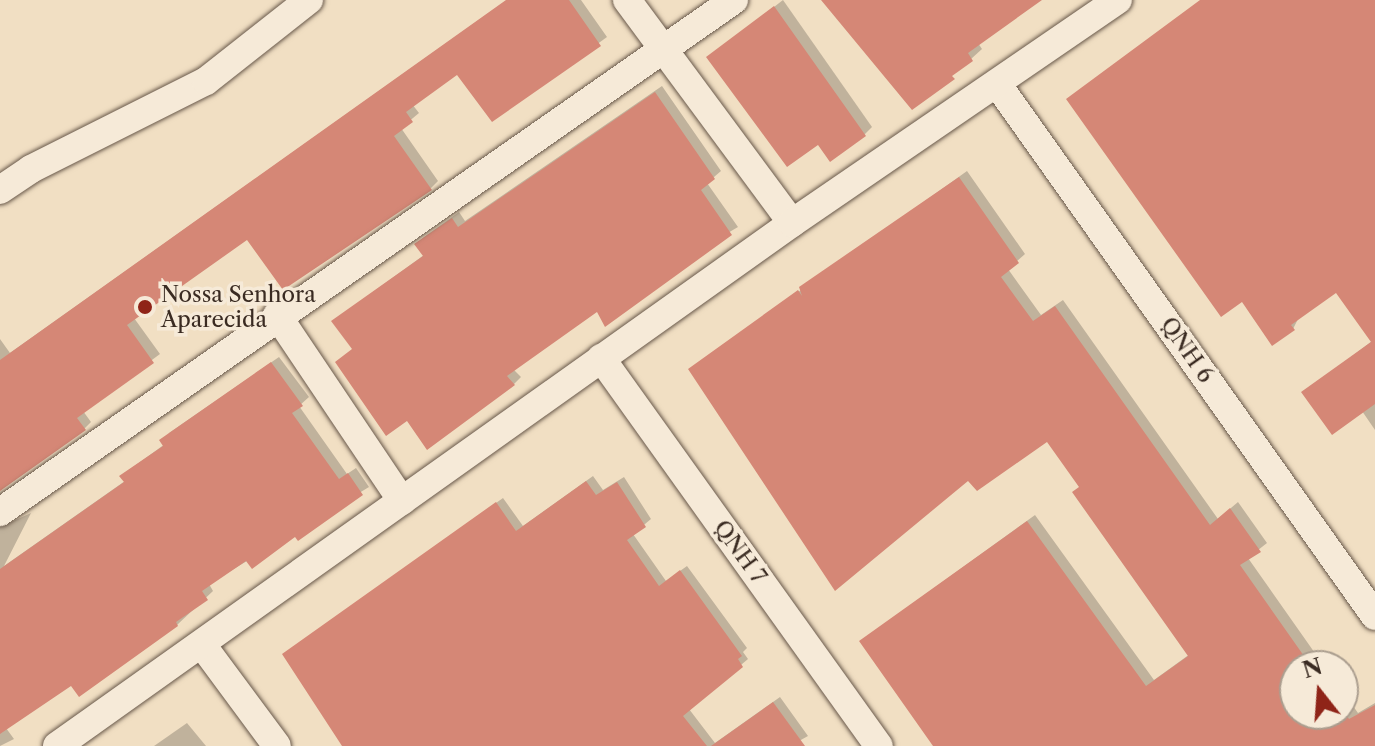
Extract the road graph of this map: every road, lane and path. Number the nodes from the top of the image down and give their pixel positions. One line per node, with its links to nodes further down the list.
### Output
1 (309, 0): 7 (street)
2 (627, 0): 5 (street)
3 (734, 0): 5 (street)
4 (1118, 0): 6 (street)
5 (667, 48): 8 (street); 9 (street)
6 (998, 85): 8 (street); 13 (street, QNH 6)
7 (0, 190)
8 (792, 223): 10 (street)
9 (277, 315): 11 (street); 12 (street)
10 (601, 358): 11 (street); 17 (street, QNH 7)
11 (402, 501): 14 (street)
12 (0, 512)
13 (1375, 616)
14 (203, 646): 15 (street); 16 (street)
15 (57, 746)
16 (277, 746)
17 (879, 746)

